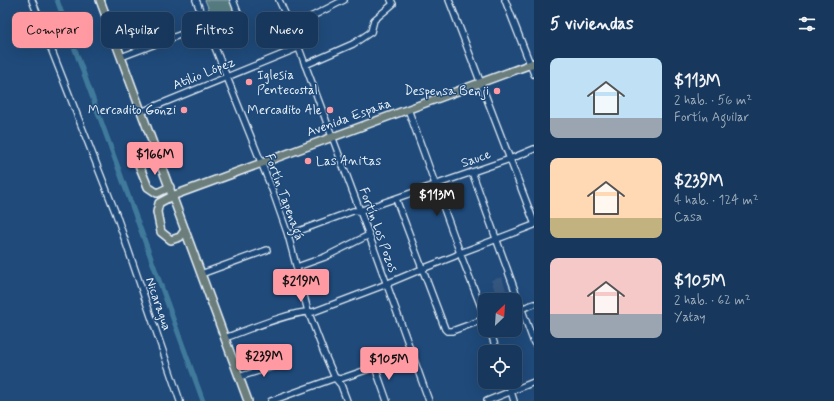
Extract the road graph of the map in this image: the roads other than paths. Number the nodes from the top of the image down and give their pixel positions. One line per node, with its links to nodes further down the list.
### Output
1 (32, 0): 62 (street, Nicaragua)
2 (100, 0): 17 (main road)
3 (196, 0): 10 (street, Fortín Tapenagá)
4 (232, 0): 11 (street)
5 (279, 0): 12 (street, Fortín Los Pozos)
6 (344, 0): 13 (street)
7 (391, 0): 19 (street)
8 (449, 0): 22 (street)
9 (505, 0): 18 (street)
10 (201, 12)
11 (238, 12)
12 (284, 12)
13 (318, 13)
14 (182, 35): 17 (street)
15 (215, 48): 21 (street, Fortín Tapenagá)
16 (298, 48): 19 (street, Fortín Los Pozos); 21 (street, Atilio López)
17 (121, 57): 24 (main road)
18 (532, 64): 20 (street); 22 (main road, Avenida España)
19 (305, 65): 25 (street, Fortín Los Pozos)
20 (534, 74)
21 (227, 77): 24 (street, Atilio López); 29 (street, Fortín Tapenagá)
22 (481, 82): 23 (main road, Avenida España); 28 (street)
23 (408, 109): 25 (main road, Avenida España); 31 (street)
24 (141, 112): 27 (main road)
25 (333, 137): 29 (main road, Avenida España); 35 (street, Fortín Los Pozos)
26 (534, 149): 28 (street, Sauce)
27 (155, 150): 32 (main road); 32 (main road)
28 (510, 159): 30 (street, Sauce); 36 (street)
29 (260, 164): 33 (main road, Avenida España); 39 (street, Fortín Tapenagá)
30 (472, 172): 31 (street, Sauce); 41 (street)
31 (435, 184): 34 (street, Sauce); 43 (street)
32 (170, 187): 33 (main road)
33 (172, 196): 38 (main road); 38 (main road, Avenida España)
34 (396, 199): 35 (street, Sauce); 45 (street)
35 (359, 211): 39 (street, Sauce); 40 (street, Fortín Los Pozos)
36 (534, 222)
37 (534, 226): 41 (street)
38 (185, 230): 46 (main road)
39 (288, 235): 44 (street, Fortín Tapenagá)
40 (369, 235): 44 (street); 47 (street, Fortín Los Pozos)
41 (497, 240): 43 (street); 48 (street)
42 (267, 250): 46 (street)
43 (460, 253): 45 (street); 49 (street)
44 (297, 267): 52 (street, Fortín Tapenagá)
45 (422, 268): 47 (street); 53 (street)
46 (201, 274): 54 (main road)
47 (386, 283): 52 (street); 67 (street, Fortín Los Pozos)
48 (516, 293)
49 (478, 300)
50 (534, 304): 51 (street)
51 (522, 308): 55 (street)
52 (308, 311): 54 (street); 58 (street, Fortín Tapenagá)
53 (478, 321)
54 (225, 338): 57 (main road)
55 (534, 343)
56 (284, 363): 57 (street)
57 (239, 377): 63 (main road)
58 (335, 378): 64 (street); 65 (street, Fortín Tapenagá); 66 (street)
59 (534, 382): 61 (street)
60 (510, 389): 61 (street)
61 (511, 392): 68 (street); 69 (street)
62 (180, 401)
63 (248, 401)
64 (271, 401)
65 (347, 401)
66 (387, 401)
67 (429, 401)
68 (487, 401)
69 (514, 401)

